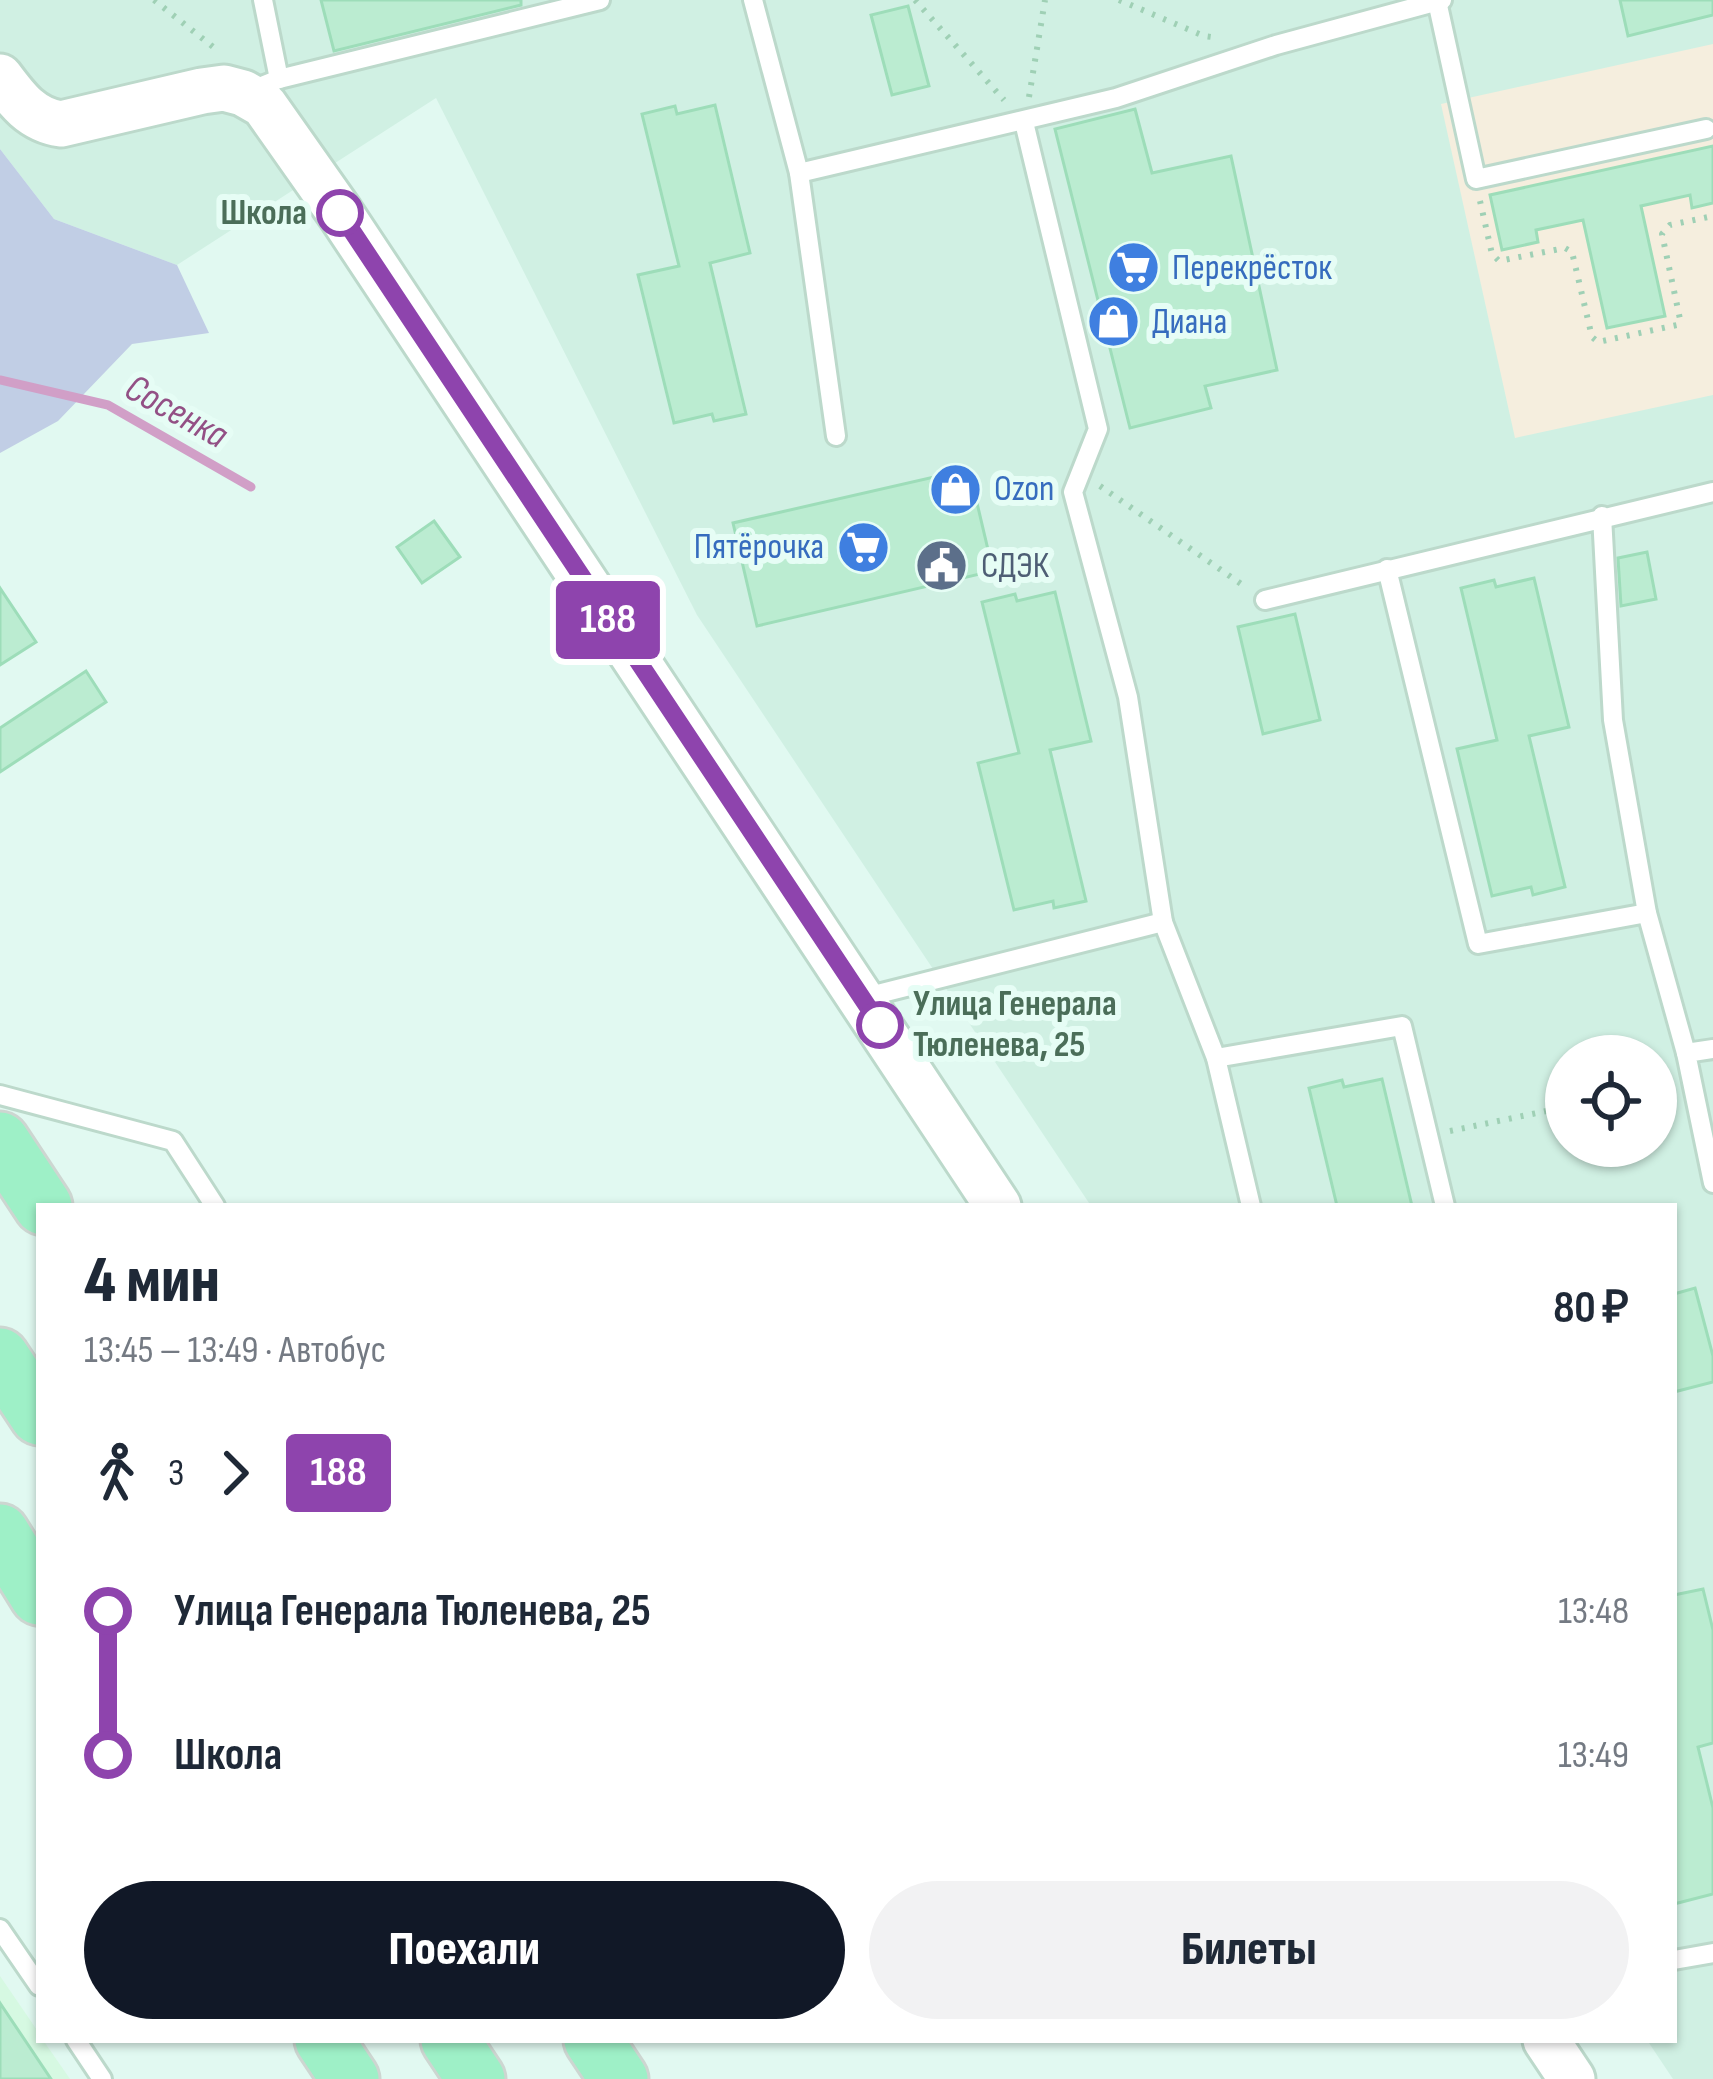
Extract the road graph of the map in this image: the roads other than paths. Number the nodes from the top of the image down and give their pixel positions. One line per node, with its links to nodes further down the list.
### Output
1 (263, 0): 6 (lane)
2 (600, 0): 6 (lane)
3 (753, 0): 9 (lane)
4 (1439, 1): 7 (lane); 8 (lane)
5 (0, 77): 6 (street)
6 (261, 86): 17 (street)
7 (1024, 122): 9 (lane); 16 (lane)
8 (1706, 129)
9 (799, 173): 10 (lane)
10 (836, 436)
11 (1713, 492): 12 (lane)
12 (1602, 516): 13 (lane); 15 (lane)
13 (1387, 569): 14 (lane); 15 (lane)
14 (1265, 600)
15 (1647, 914): 19 (lane)
16 (1162, 922): 17 (lane); 20 (lane)
17 (862, 998): 26 (street)
18 (1713, 1048): 19 (lane)
19 (1686, 1053): 23 (lane)
20 (1216, 1058): 27 (lane); 28 (lane)
21 (0, 1095): 25 (lane)
22 (0, 1141): 24 (highway)
23 (1713, 1183)
24 (41, 1203)
25 (213, 1203)
26 (996, 1203)
27 (1250, 1203)
28 (1444, 1203)
29 (0, 1357): 30 (highway)
30 (36, 1411)
31 (0, 1534): 32 (highway)
32 (36, 1591)
33 (0, 1929): 36 (lane)
34 (1713, 1953): 35 (lane)
35 (1677, 1959)
36 (36, 1982)
37 (78, 2043): 42 (lane)
38 (326, 2043): 43 (highway)
39 (452, 2043): 44 (highway)
40 (595, 2043): 45 (highway)
41 (1548, 2043): 46 (street)
42 (102, 2079)
43 (350, 2079)
44 (476, 2079)
45 (619, 2079)
46 (1572, 2079)

